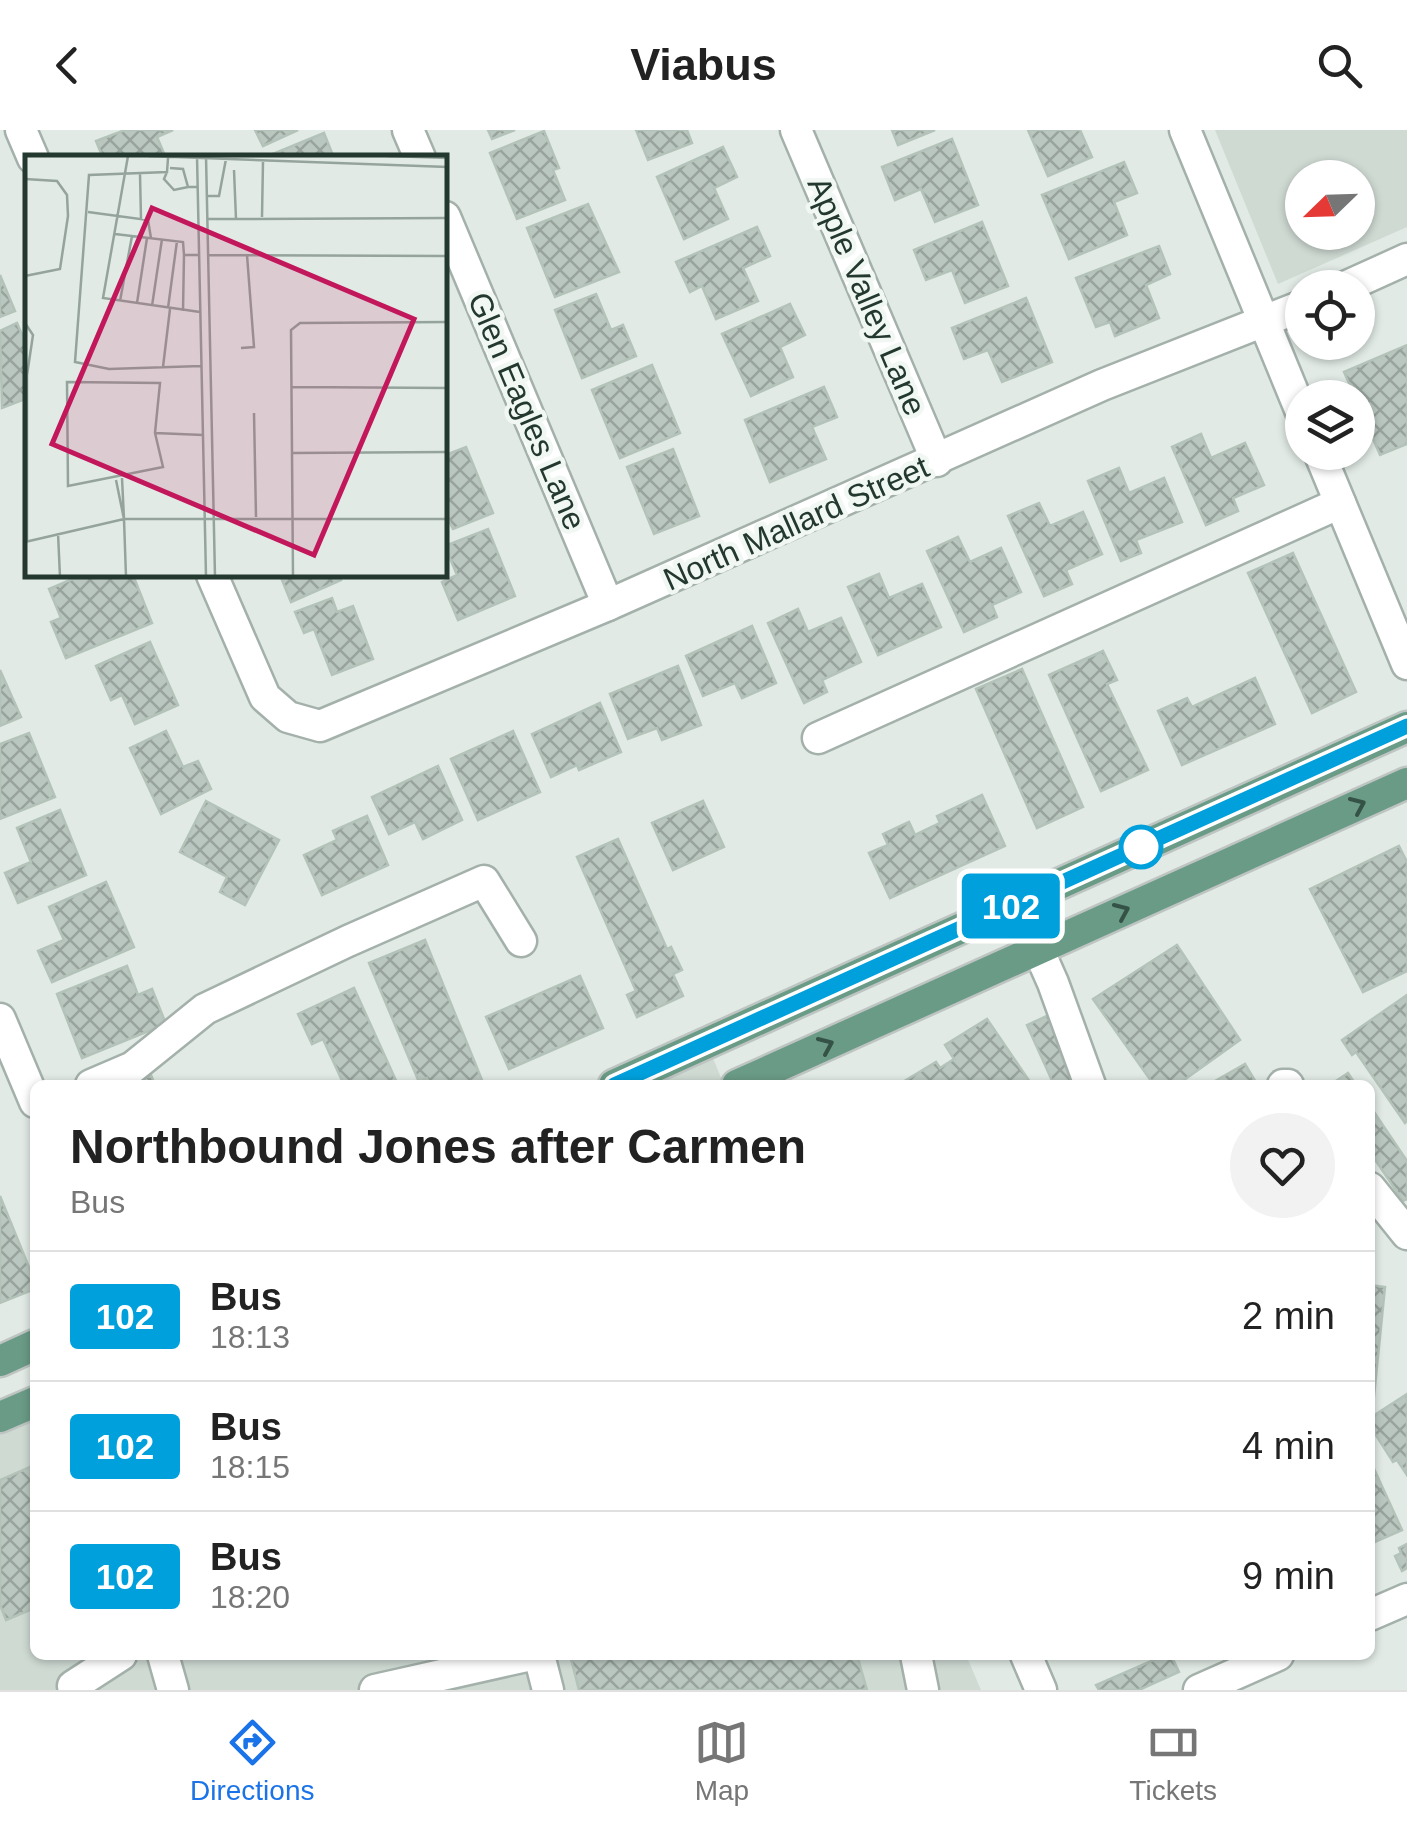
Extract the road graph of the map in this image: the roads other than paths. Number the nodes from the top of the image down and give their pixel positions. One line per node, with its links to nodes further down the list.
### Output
1 (21, 130): 5 (street)
2 (408, 130): 6 (street)
3 (796, 130): 13 (street, Apple Valley Lane)
4 (1185, 130): 11 (street)
5 (32, 155)
6 (419, 155)
7 (448, 224): 17 (street, Glen Eagles Lane)
8 (1407, 259): 9 (street)
9 (1375, 274)
10 (1285, 314): 11 (street, North Mallard Street)
11 (1265, 323): 12 (street); 13 (street, North Mallard Street)
12 (1288, 380)
13 (937, 461): 17 (street, North Mallard Street)
14 (1326, 470): 15 (street)
15 (1340, 503): 18 (street); 20 (street)
16 (213, 578): 17 (street, North Mallard Street)
17 (608, 606)
18 (1407, 664)
19 (1407, 726): 26 (main road)
20 (818, 738)
21 (1407, 783): 23 (main road, one-way to 21)
22 (521, 941): 25 (street)
23 (1038, 949): 27 (main road, one-way to 23); 28 (street)
24 (0, 1019): 29 (street)
25 (103, 1080)
26 (625, 1080)
27 (748, 1080)
28 (1088, 1080)
29 (30, 1090)
30 (1375, 1194): 31 (street)
31 (1407, 1234)
32 (30, 1348): 33 (main road)
33 (0, 1361)
34 (30, 1403): 35 (main road)
35 (0, 1417)
36 (1407, 1598): 37 (street)
37 (1375, 1613)
38 (113, 1660): 45 (street)
39 (164, 1660): 46 (street)
40 (512, 1660): 47 (street)
41 (537, 1660): 48 (street)
42 (917, 1660): 49 (street)
43 (1028, 1660): 50 (street)
44 (1267, 1660): 51 (street)
45 (74, 1690)
46 (173, 1690)
47 (375, 1690)
48 (548, 1690)
49 (923, 1690)
50 (1041, 1690)
51 (1198, 1690)

